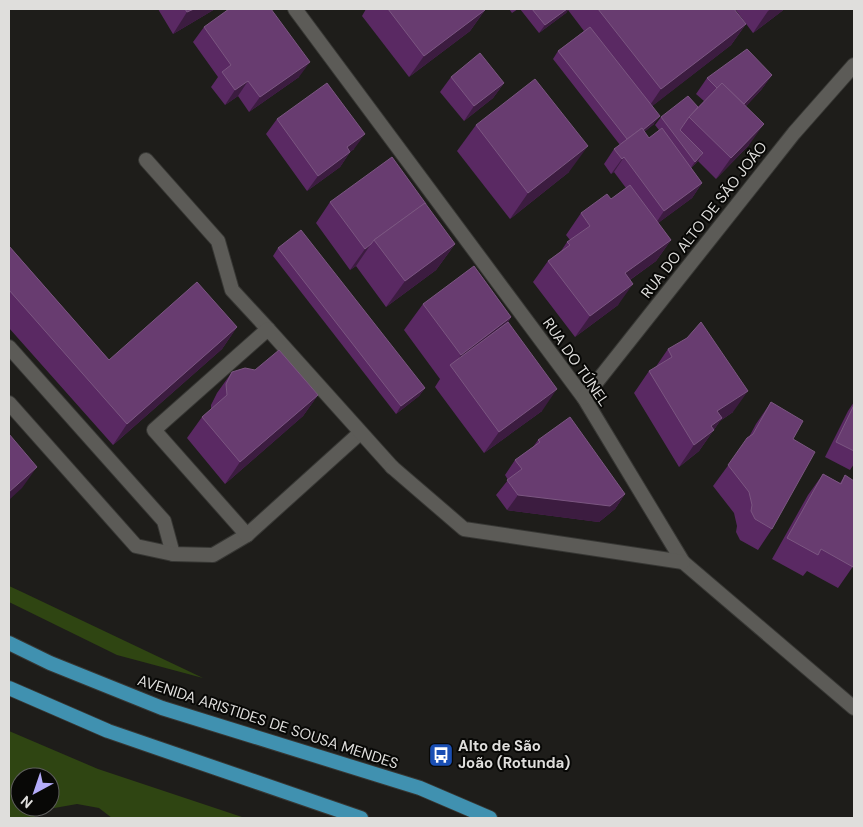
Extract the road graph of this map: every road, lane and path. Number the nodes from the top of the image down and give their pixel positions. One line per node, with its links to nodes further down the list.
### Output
1 (295, 9): 6 (street, RUA DO TÚNEL)
2 (854, 65): 6 (street, RUA DO ALTO DE SÃO JOÃO)
3 (146, 160): 4 (street)
4 (268, 329): 8 (street); 9 (street)
5 (9, 347): 10 (street)
6 (584, 398): 11 (street, RUA DO TÚNEL)
7 (9, 403): 10 (street)
8 (360, 433): 9 (street); 11 (street)
9 (247, 534): 10 (street)
10 (173, 554)
11 (683, 562): 14 (street, RUA DO TÚNEL)
12 (9, 643): 16 (main road, AVENIDA ARISTIDES DE SOUSA MENDES)
13 (9, 688): 15 (main road)
14 (854, 708)
15 (361, 818)
16 (490, 818)

